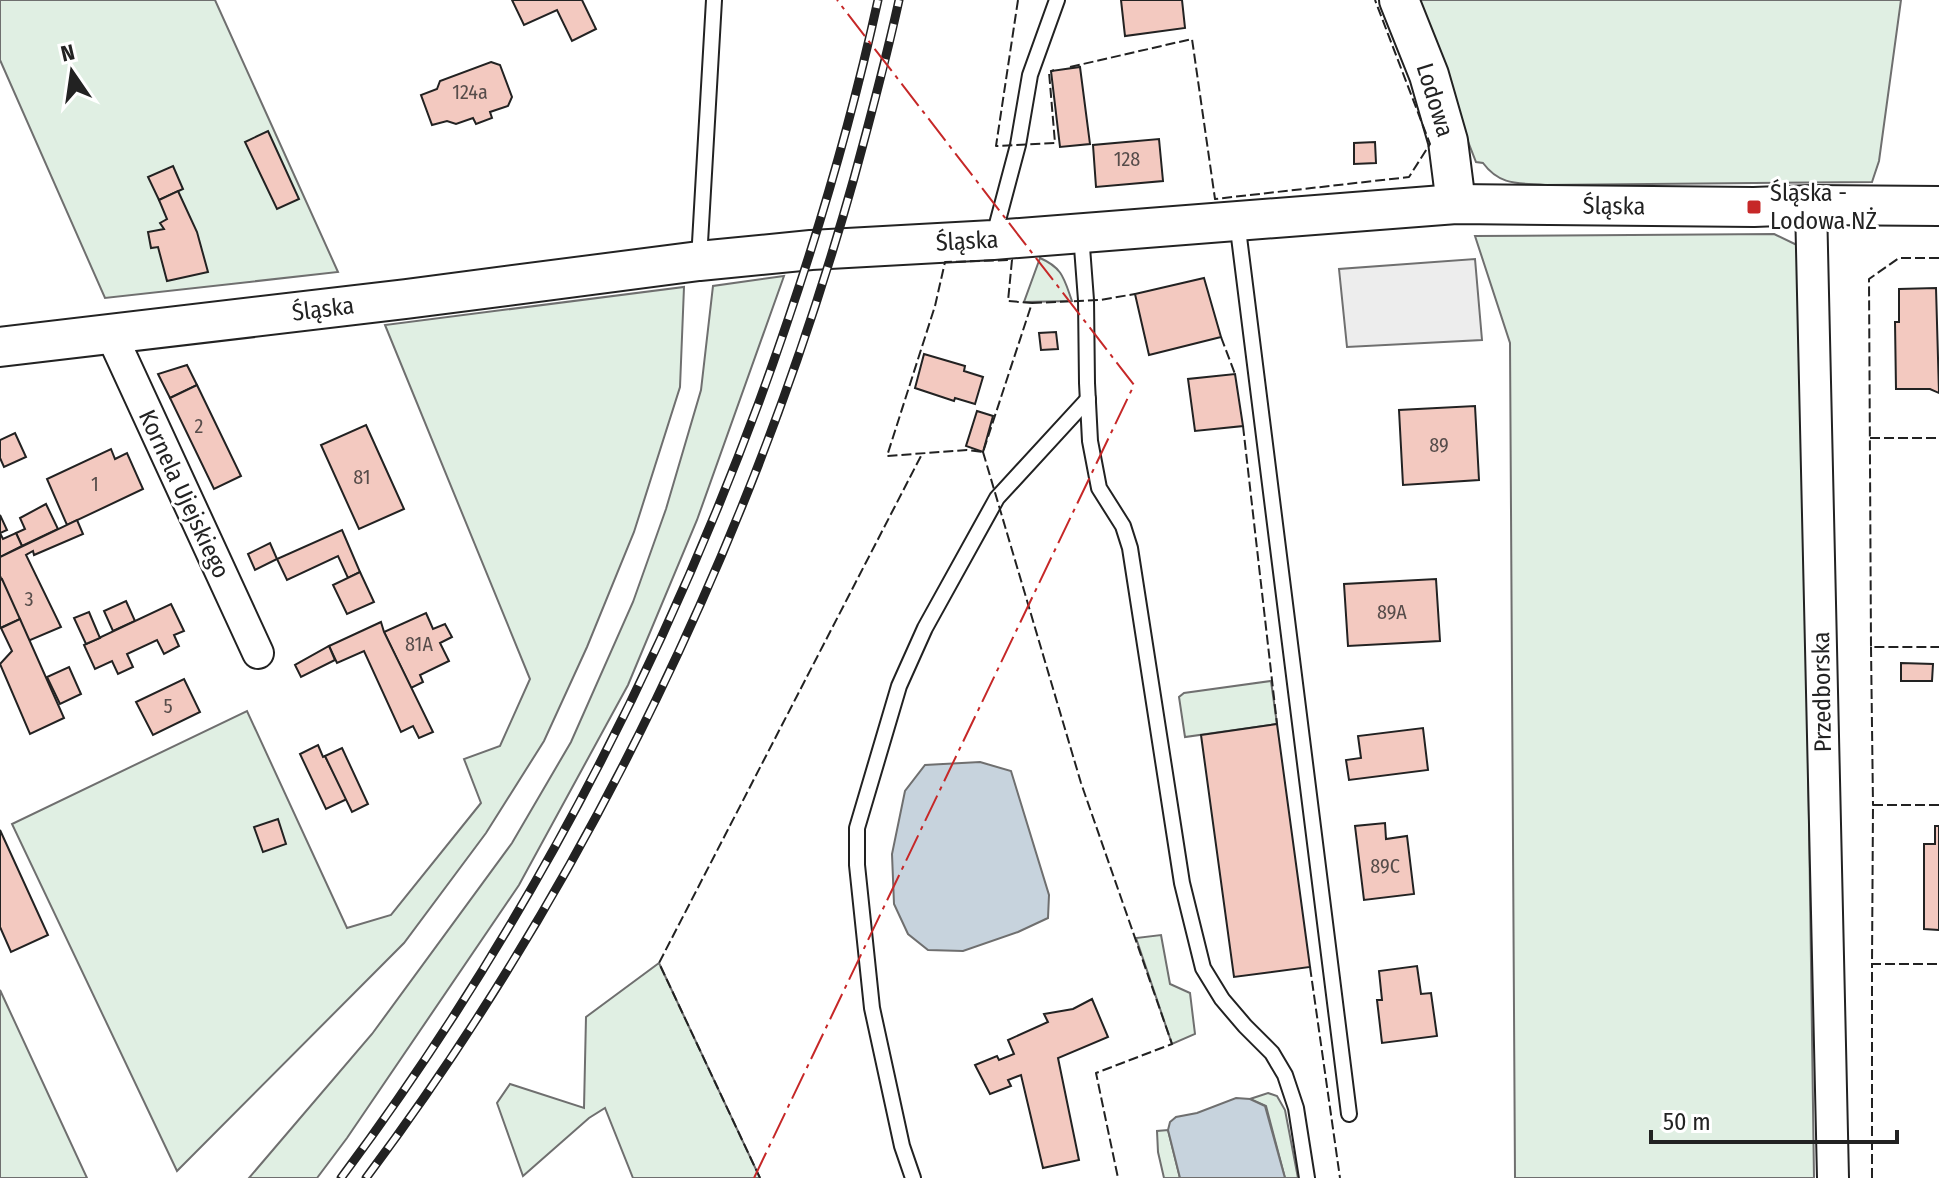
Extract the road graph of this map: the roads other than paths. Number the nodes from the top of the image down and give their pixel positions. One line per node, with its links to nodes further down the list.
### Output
1 (714, 0): 10 (lane)
2 (1057, 0): 9 (lane)
3 (1399, 0): 4 (street, Lodowa)
4 (1456, 204): 5 (street, Śląska); 7 (street, Śląska)
5 (1811, 205): 6 (street, Śląska); 18 (street, Przedborska)
6 (1939, 206)
7 (1237, 221): 8 (street, Śląska); 15 (lane)
8 (1081, 233): 9 (street, Śląska); 13 (lane)
9 (993, 240): 10 (street, Śląska)
10 (699, 261): 11 (street, Śląska)
11 (111, 334): 12 (street, Śląska); 14 (street, Kornela Ujejskiego)
12 (0, 347)
13 (1088, 399): 16 (lane); 17 (lane)
14 (258, 653)
15 (1349, 1114)
16 (913, 1178)
17 (1307, 1178)
18 (1833, 1178)

